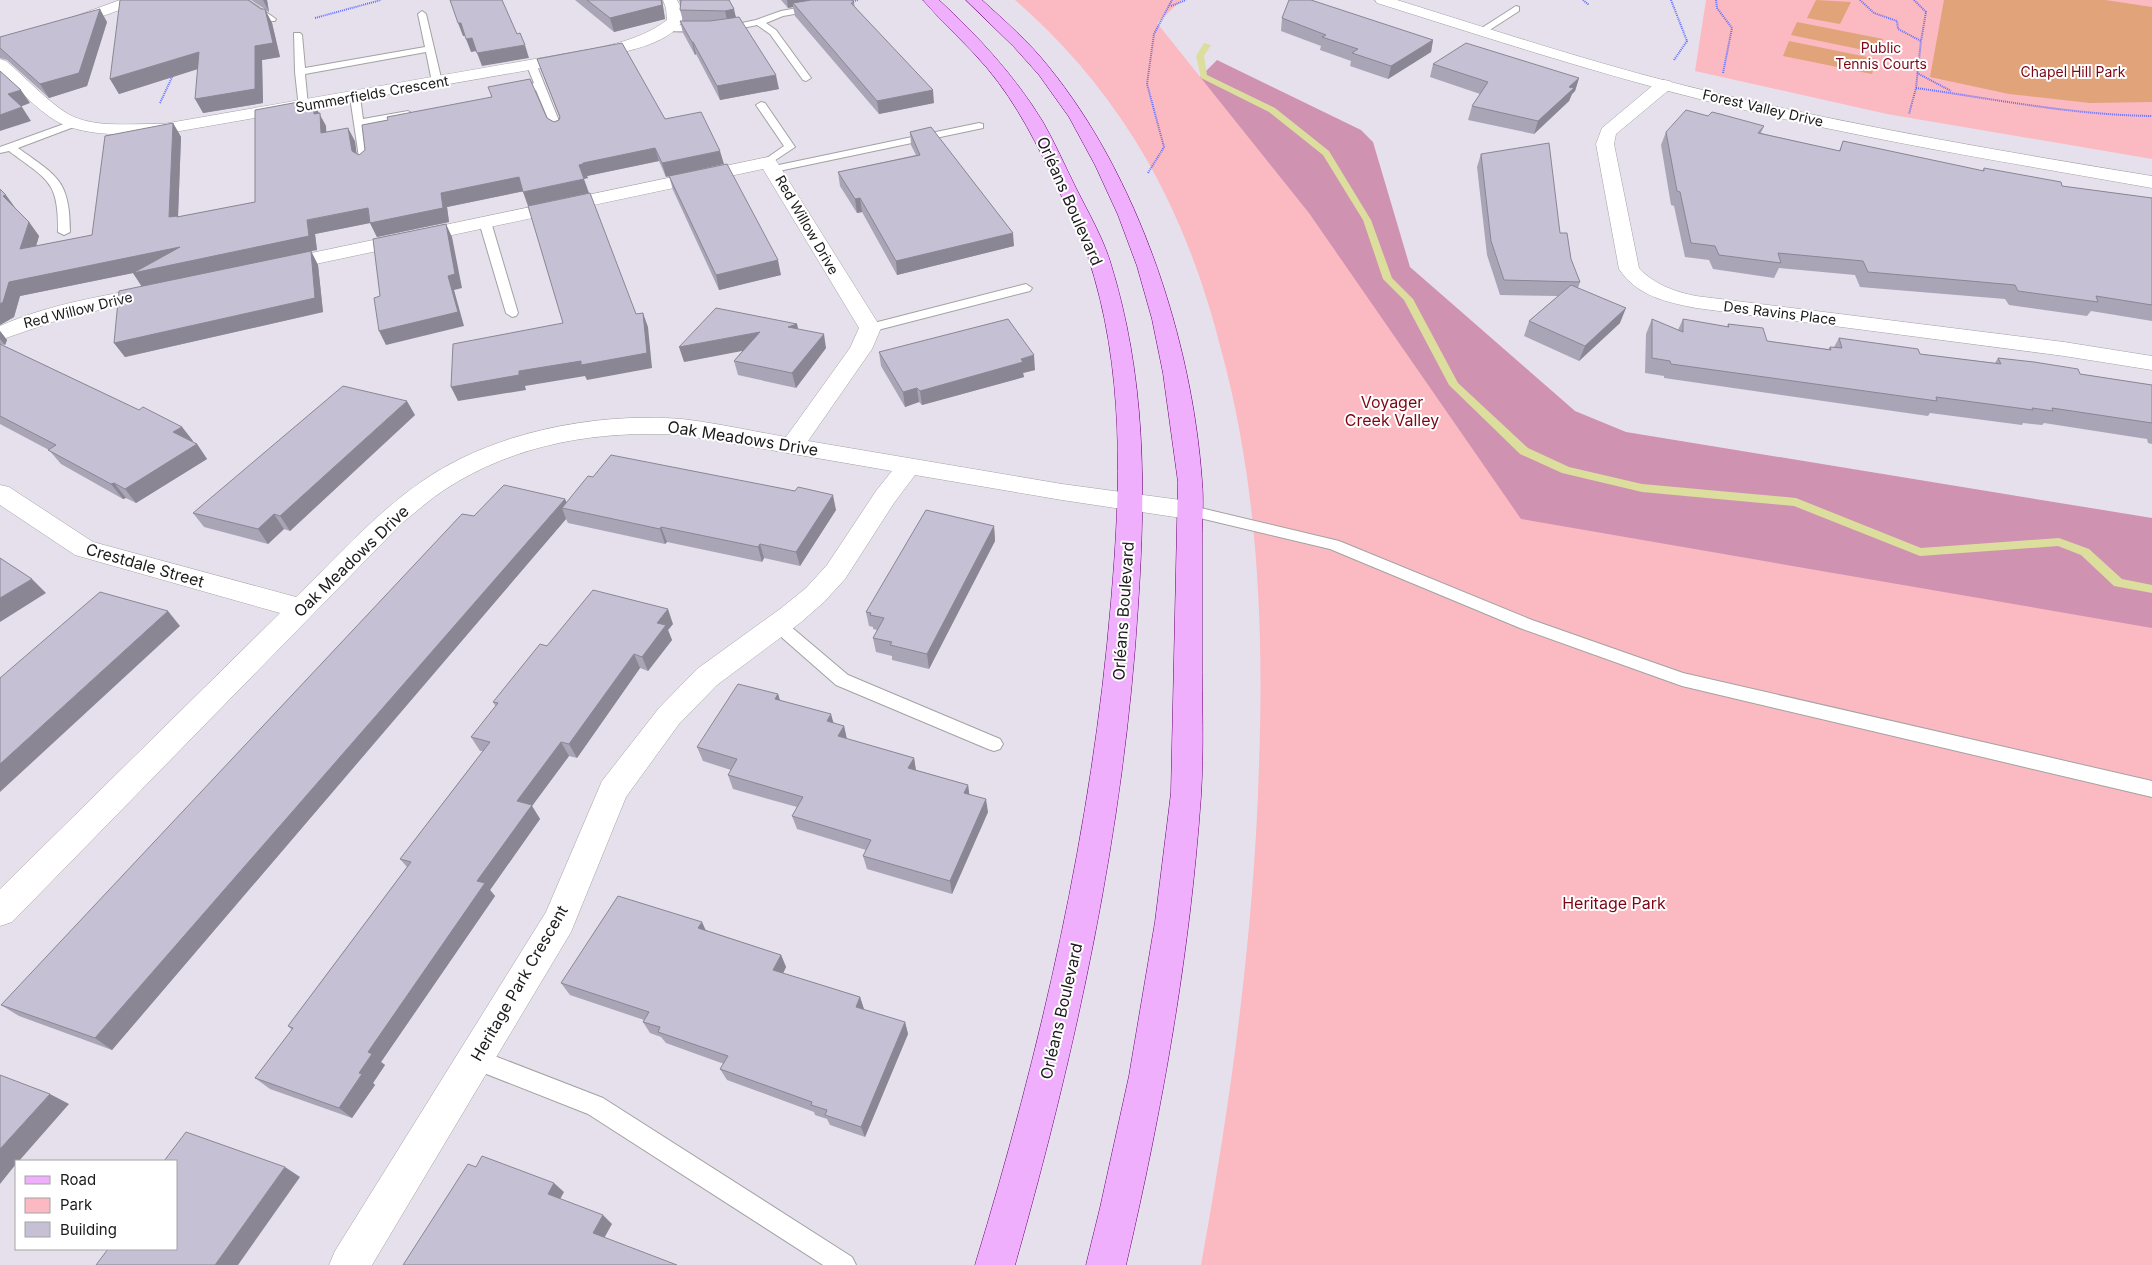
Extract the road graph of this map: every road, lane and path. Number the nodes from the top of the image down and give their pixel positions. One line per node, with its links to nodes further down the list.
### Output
1 (134, 0): 28 (street)
2 (242, 0): 22 (lane)
3 (381, 0): 21 (path)
4 (670, 0): 24 (street)
5 (858, 0): 16 (path)
6 (930, 0): 72 (main road, Orléans Boulevard)
7 (973, 0): 73 (main road)
8 (1172, 0): 17 (path)
9 (1186, 0): 17 (path)
10 (1382, 0): 25 (street, Forest Valley Drive)
11 (1583, 0): 18 (path)
12 (1671, 0): 30 (path)
13 (1716, 0): 37 (path)
14 (1860, 0): 27 (path)
15 (1914, 0): 27 (path)
16 (844, 3): 23 (lane)
17 (1170, 6): 58 (path)
18 (1589, 6)
19 (1516, 9): 25 (lane)
20 (422, 14): 29 (lane)
21 (315, 18)
22 (272, 19)
23 (759, 22): 24 (lane); 36 (lane)
24 (668, 28): 32 (street, Summerfields Crescent)
25 (1482, 31): 40 (street, Forest Valley Drive)
26 (297, 34): 34 (lane)
27 (1921, 41): 35 (path)
28 (0, 42)
29 (429, 50): 34 (lane); 38 (lane)
30 (1673, 60)
31 (0, 64): 50 (street, Summerfields Crescent)
32 (532, 66): 38 (street, Summerfields Crescent); 39 (lane)
33 (174, 72): 52 (path)
34 (300, 72): 46 (lane)
35 (1917, 73): 41 (path); 42 (path)
36 (806, 78)
37 (1722, 80)
38 (438, 82): 44 (street, Summerfields Crescent)
39 (539, 84): 43 (lane); 53 (lane)
40 (1664, 85): 54 (street, Forest Valley Drive); 68 (street, Des Ravins Place)
41 (1916, 88): 42 (path); 54 (path)
42 (1954, 92): 48 (path)
43 (500, 96)
44 (355, 97): 46 (street, Summerfields Crescent); 49 (lane)
45 (761, 105): 57 (lane)
46 (303, 106): 52 (street, Summerfields Crescent)
47 (416, 112): 49 (lane)
48 (2152, 116)
49 (359, 122): 56 (lane)
50 (75, 123): 52 (street, Summerfields Crescent); 55 (lane)
51 (979, 126): 57 (lane)
52 (146, 130)
53 (558, 131)
54 (1909, 140): 59 (street, Forest Valley Drive)
55 (5, 149): 61 (lane)
56 (365, 164)
57 (771, 166): 60 (street, Red Willow Drive); 66 (street, Red Willow Drive)
58 (1148, 172)
59 (2152, 182)
60 (485, 222): 62 (street, Red Willow Drive); 65 (lane)
61 (64, 232)
62 (261, 270)
63 (174, 288): 67 (street, Red Willow Drive)
64 (1026, 288): 66 (lane)
65 (512, 313)
66 (870, 328): 69 (street)
67 (0, 334)
68 (2152, 363)
69 (792, 446): 70 (street, Oak Meadows Drive); 74 (street, Oak Meadows Drive)
70 (909, 466): 72 (street, Oak Meadows Drive); 75 (street, Heritage Park Crescent)
71 (0, 493): 74 (street, Crestdale Street)
72 (1131, 503): 73 (street, Oak Meadows Drive); 82 (main road, Orléans Boulevard)
73 (1188, 510): 77 (lane); 83 (main road)
74 (302, 609): 78 (street, Oak Meadows Drive)
75 (777, 624): 76 (lane); 79 (street, Heritage Park Crescent)
76 (994, 744)
77 (2152, 789)
78 (0, 911)
79 (474, 1059): 80 (street, Heritage Park Crescent); 81 (lane)
80 (350, 1265)
81 (844, 1265)
82 (995, 1265)
83 (1106, 1265)

